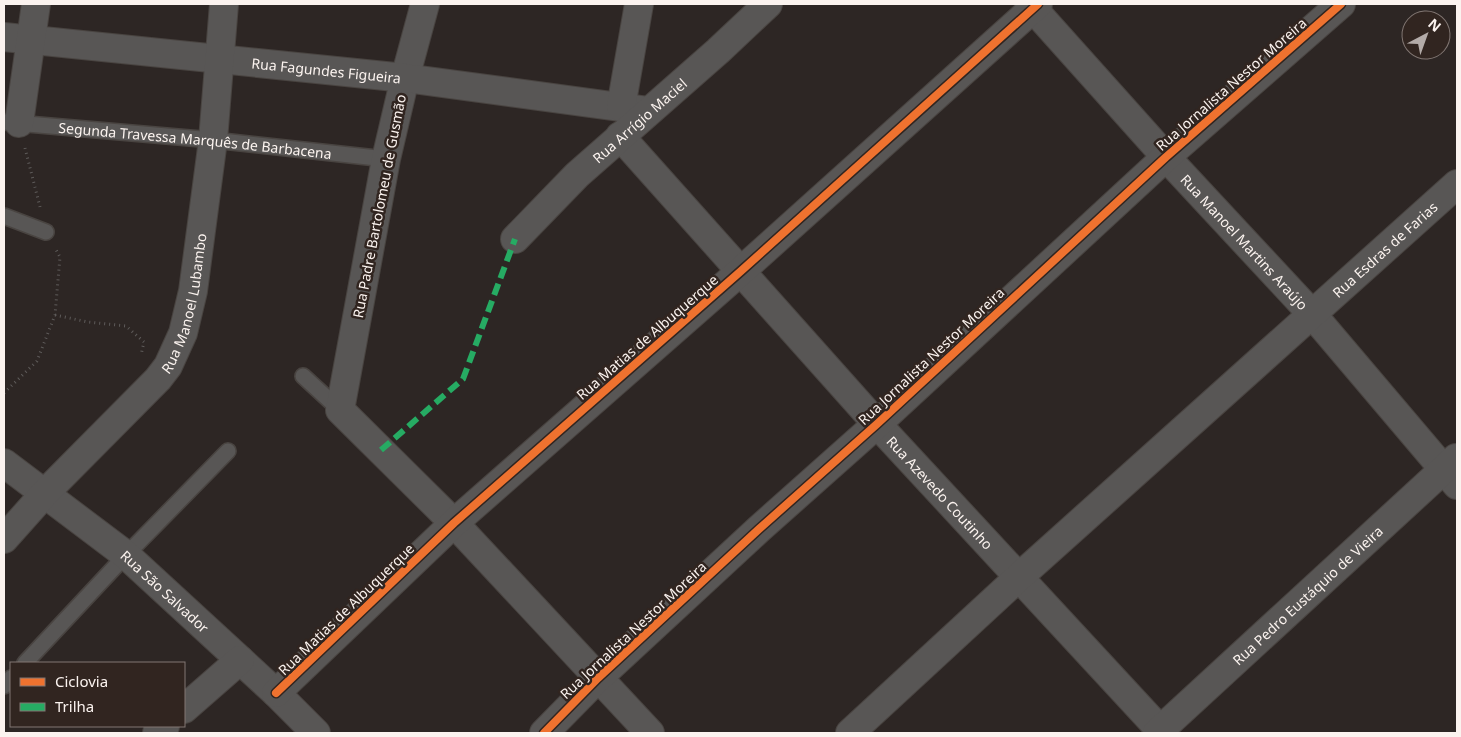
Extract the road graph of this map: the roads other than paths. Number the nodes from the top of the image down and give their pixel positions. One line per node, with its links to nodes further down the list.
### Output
1 (36, 4): 9 (street)
2 (224, 4): 10 (street, Rua Manoel Lubambo)
3 (425, 4): 11 (street, Rua Padre Bartolomeu de Gusmão)
4 (638, 4): 12 (street)
5 (768, 4): 13 (street, Rua Arrígio Maciel)
6 (1341, 4): 17 (street, Rua Jornalista Nestor Moreira)
7 (1033, 5): 17 (street, Rua Manoel Martins Araújo); 23 (street, Rua Matias de Albuquerque)
8 (4, 37): 9 (street, Rua Fagundes Figueira)
9 (32, 40): 10 (street, Rua Fagundes Figueira); 14 (street)
10 (219, 58): 11 (street, Rua Fagundes Figueira); 16 (street, Rua Manoel Lubambo)
11 (405, 78): 12 (street, Rua Fagundes Figueira); 18 (street, Rua Padre Bartolomeu de Gusmão)
12 (622, 106): 13 (street, Rua Fagundes Figueira)
13 (648, 111): 15 (street, Rua Arrígio Maciel)
14 (12, 123): 16 (lane, Segunda Travessa Marquês de Barbacena)
15 (620, 136): 22 (street, Rua Arrígio Maciel); 23 (street, Rua Azevedo Coutinho)
16 (213, 140): 18 (lane, Segunda Travessa Marquês de Barbacena); 31 (street, Rua Manoel Lubambo)
17 (1166, 157): 24 (street, Rua Manoel Martins Araújo); 27 (street, Rua Jornalista Nestor Moreira)
18 (386, 159): 26 (street, Rua Padre Bartolomeu de Gusmão)
19 (1457, 184): 24 (street, Rua Esdras de Farias)
20 (4, 216): 21 (lane)
21 (46, 232)
22 (515, 239)
23 (741, 271): 27 (street, Rua Azevedo Coutinho); 32 (street, Rua Matias de Albuquerque)
24 (1312, 314): 30 (street, Rua Manoel Martins Araújo); 35 (street, Rua Esdras de Farias)
25 (303, 376): 26 (lane)
26 (340, 410): 32 (street)
27 (877, 424): 35 (street, Rua Azevedo Coutinho); 38 (street, Rua Jornalista Nestor Moreira)
28 (228, 452): 34 (lane)
29 (4, 463): 31 (street, Rua São Salvador)
30 (1452, 470): 41 (street, Rua Pedro Eustáquio de Vieira)
31 (45, 494): 33 (street, Rua Manoel Lubambo); 34 (street, Rua São Salvador)
32 (454, 523): 38 (street); 39 (street, Rua Matias de Albuquerque)
33 (4, 539)
34 (126, 555): 36 (street, Rua São Salvador); 37 (lane)
35 (1019, 577): 41 (street, Rua Azevedo Coutinho); 45 (street, Rua Esdras de Farias)
36 (240, 660): 39 (street, Rua São Salvador); 40 (street)
37 (26, 662)
38 (598, 678): 43 (street, Rua Jornalista Nestor Moreira); 44 (street)
39 (276, 693): 42 (street, Rua São Salvador)
40 (185, 708)
41 (1160, 732)
42 (316, 733)
43 (544, 733)
44 (650, 733)
45 (850, 733)

